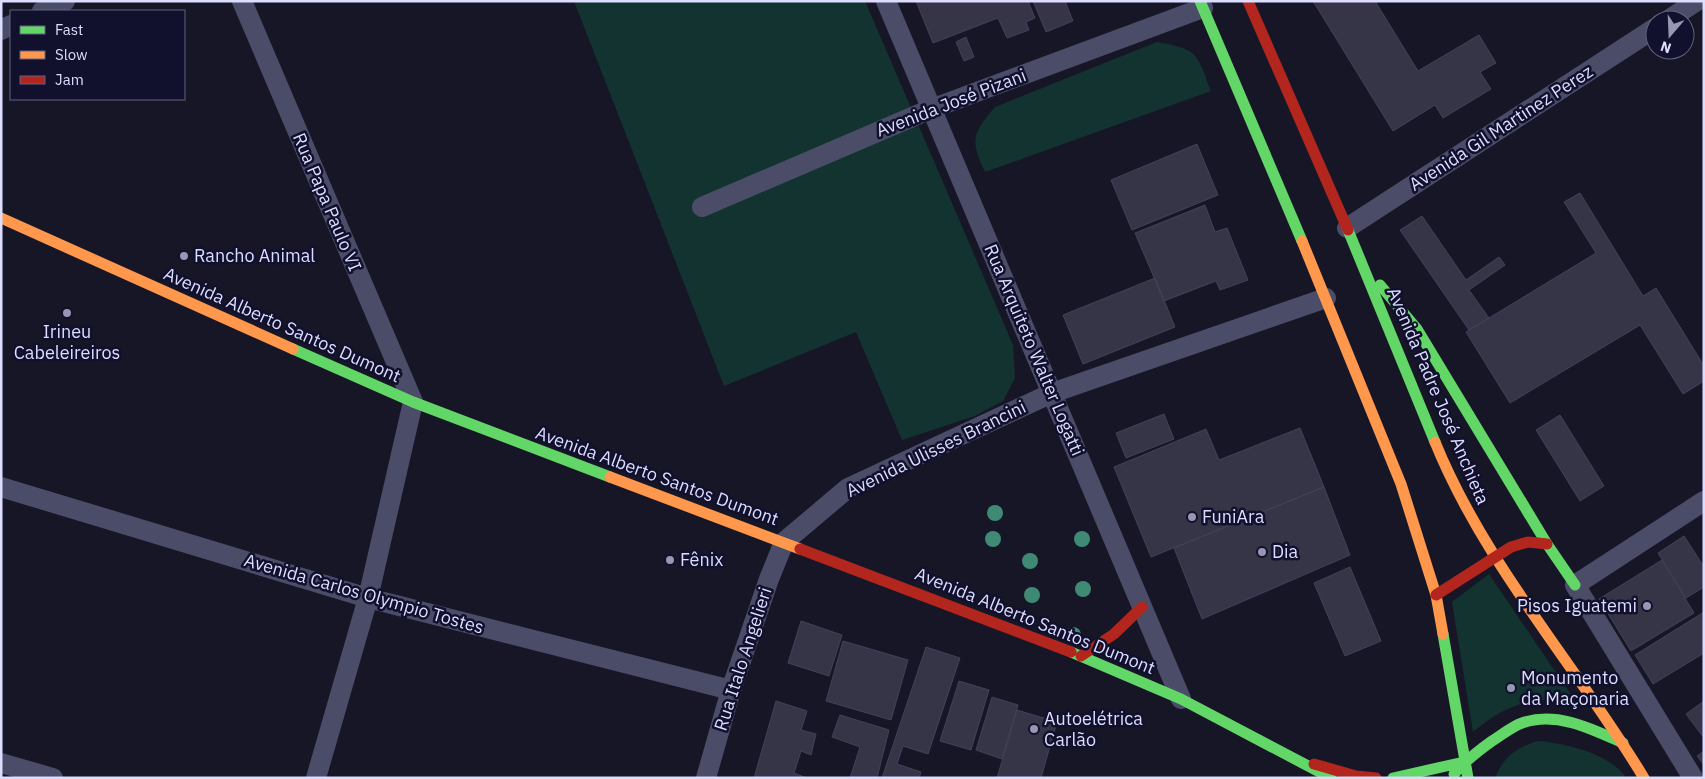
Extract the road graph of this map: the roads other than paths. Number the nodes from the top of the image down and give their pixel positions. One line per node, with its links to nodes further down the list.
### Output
1 (65, 1): 7 (street)
2 (242, 1): 18 (street, Rua Papa Paulo VI)
3 (886, 1): 11 (street, Rua Arquiteto Walter Logatti)
4 (1248, 1): 14 (main road, Avenida Padre José Anchieta)
5 (1698, 1): 8 (street); 9 (street)
6 (1202, 5): 11 (street, Avenida José Pizani); 16 (main road)
7 (44, 10)
8 (1684, 10)
9 (1704, 10)
10 (1645, 34): 14 (street, Avenida Gil Martinez Perez)
11 (931, 109): 12 (street, Avenida José Pizani); 17 (street, Rua Arquiteto Walter Logatti)
12 (702, 207)
13 (4, 221): 18 (main road, Avenida Alberto Santos Dumont)
14 (1347, 228): 15 (main road, Avenida Padre José Anchieta)
15 (1364, 267): 22 (main road); 23 (main road, Avenida Padre José Anchieta)
16 (1326, 298): 17 (street, Avenida Ulisses Brancini); 25 (main road)
17 (1052, 393): 21 (street, Avenida Ulisses Brancini); 27 (street, Rua Arquiteto Walter Logatti)
18 (413, 402): 21 (main road, Avenida Alberto Santos Dumont); 26 (street)
19 (1, 487): 26 (street, Avenida Carlos Olympio Tostes)
20 (1704, 501): 24 (street)
21 (784, 542): 28 (main road, Avenida Alberto Santos Dumont); 29 (street, Rua Italo Angelieri)
22 (1547, 544): 23 (main road); 24 (main road)
23 (1495, 557): 25 (main road); 31 (main road, Avenida Padre José Anchieta)
24 (1575, 585): 44 (street)
25 (1436, 595): 33 (main road)
26 (368, 598): 29 (street, Avenida Carlos Olympio Tostes); 36 (street)
27 (1142, 607): 28 (main road); 30 (street, Rua Arquiteto Walter Logatti)
28 (1081, 656): 30 (main road, Avenida Alberto Santos Dumont)
29 (731, 690): 37 (street, Rua Italo Angelieri)
30 (1181, 699): 32 (main road, Avenida Alberto Santos Dumont)
31 (1623, 743): 33 (main road); 43 (main road, Avenida Padre José Anchieta)
32 (1293, 758): 38 (main road, Avenida Alberto Santos Dumont); 39 (main road, Avenida Alberto Santos Dumont)
33 (1464, 762): 40 (main road); 41 (main road); 42 (main road)
34 (1, 763): 35 (street)
35 (53, 778)
36 (316, 778)
37 (706, 778)
38 (1331, 778)
39 (1376, 778)
40 (1393, 778)
41 (1451, 778)
42 (1468, 778)
43 (1644, 778)
44 (1693, 778)

